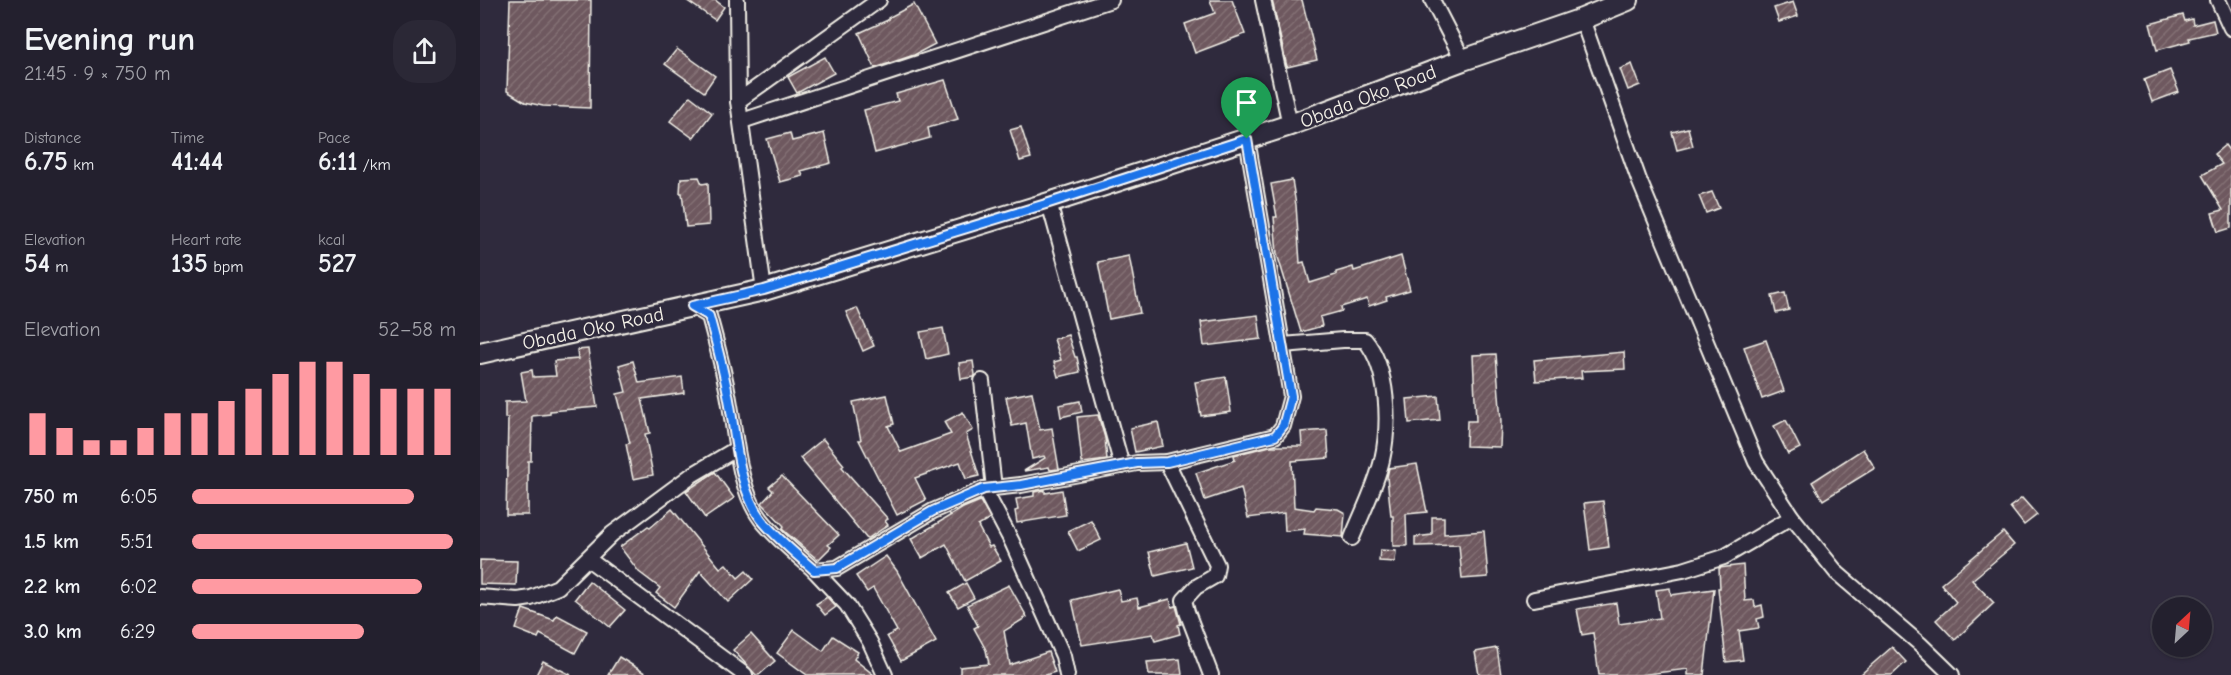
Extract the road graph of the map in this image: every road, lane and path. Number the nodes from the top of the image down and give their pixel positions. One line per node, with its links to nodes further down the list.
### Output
1 (737, 0): 11 (street)
2 (879, 0): 11 (street)
3 (1111, 0): 12 (street)
4 (1263, 0): 13 (street)
5 (1432, 0): 10 (street)
6 (1628, 0): 8 (main road, Obada Oko Road)
7 (2218, 0): 9 (street)
8 (1582, 19): 10 (main road, Obada Oko Road); 25 (street)
9 (2231, 28)
10 (1463, 60): 13 (main road, Obada Oko Road)
11 (738, 101): 12 (street)
12 (742, 121): 16 (street)
13 (1290, 125): 14 (main road, Obada Oko Road)
14 (1247, 139): 15 (main road, Obada Oko Road); 18 (street)
15 (1049, 203): 16 (main road, Obada Oko Road); 23 (street)
16 (764, 290): 17 (main road, Obada Oko Road)
17 (692, 306): 19 (main road, Obada Oko Road); 21 (street)
18 (1284, 345): 22 (street); 26 (street)
19 (480, 353)
20 (982, 381): 24 (street)
21 (736, 449): 27 (street); 28 (street)
22 (1167, 462): 23 (street); 34 (street)
23 (1122, 466): 24 (street)
24 (989, 488): 28 (street); 33 (street)
25 (1792, 517): 30 (street); 35 (street)
26 (1352, 538)
27 (588, 559): 29 (street); 31 (street)
28 (814, 570): 32 (street)
29 (480, 597)
30 (1534, 599)
31 (745, 675)
32 (885, 675)
33 (1067, 675)
34 (1211, 675)
35 (1952, 675)

